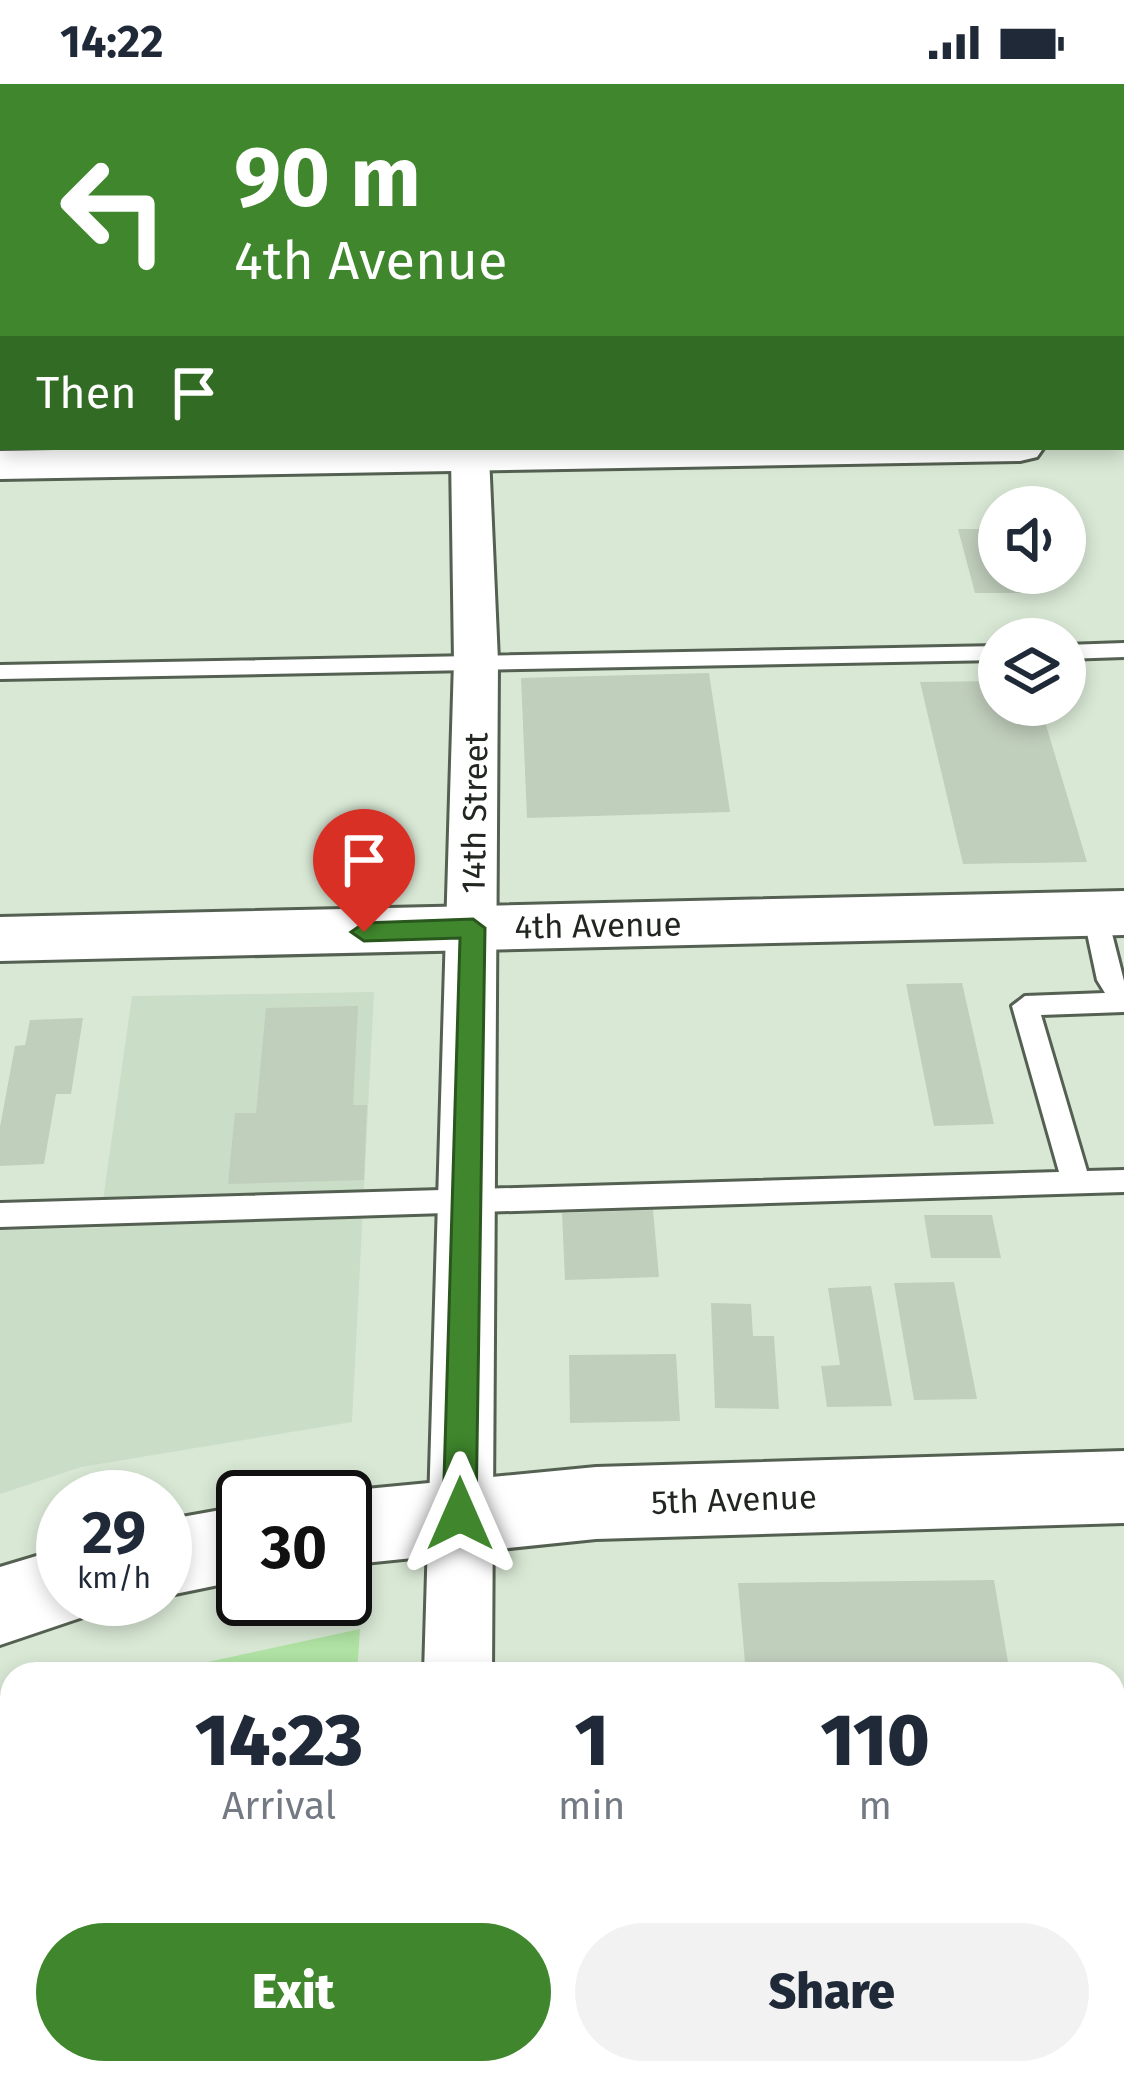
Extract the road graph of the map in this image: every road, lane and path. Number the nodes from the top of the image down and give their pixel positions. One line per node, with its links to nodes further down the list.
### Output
1 (814, 450): 2 (main road)
2 (470, 455): 3 (main road); 7 (street, 14th Street)
3 (0, 465)
4 (1124, 650): 5 (lane)
5 (1086, 651)
6 (978, 652): 7 (lane)
7 (476, 661): 8 (lane); 10 (street, 14th Street)
8 (0, 672)
9 (1109, 913): 10 (main road, 4th Avenue); 12 (lane)
10 (473, 928): 11 (main road, 4th Avenue); 15 (street, 14th Street)
11 (0, 939)
12 (1124, 1002): 14 (lane)
13 (1124, 1181): 14 (lane)
14 (1076, 1182): 15 (lane)
15 (470, 1202): 16 (lane); 18 (street, 14th Street)
16 (0, 1215)
17 (1124, 1487): 18 (main road, 5th Avenue)
18 (460, 1514): 19 (main road, 5th Avenue); 22 (street, 14th Street)
19 (372, 1525)
20 (36, 1595): 21 (main road)
21 (0, 1606)
22 (458, 1662)

